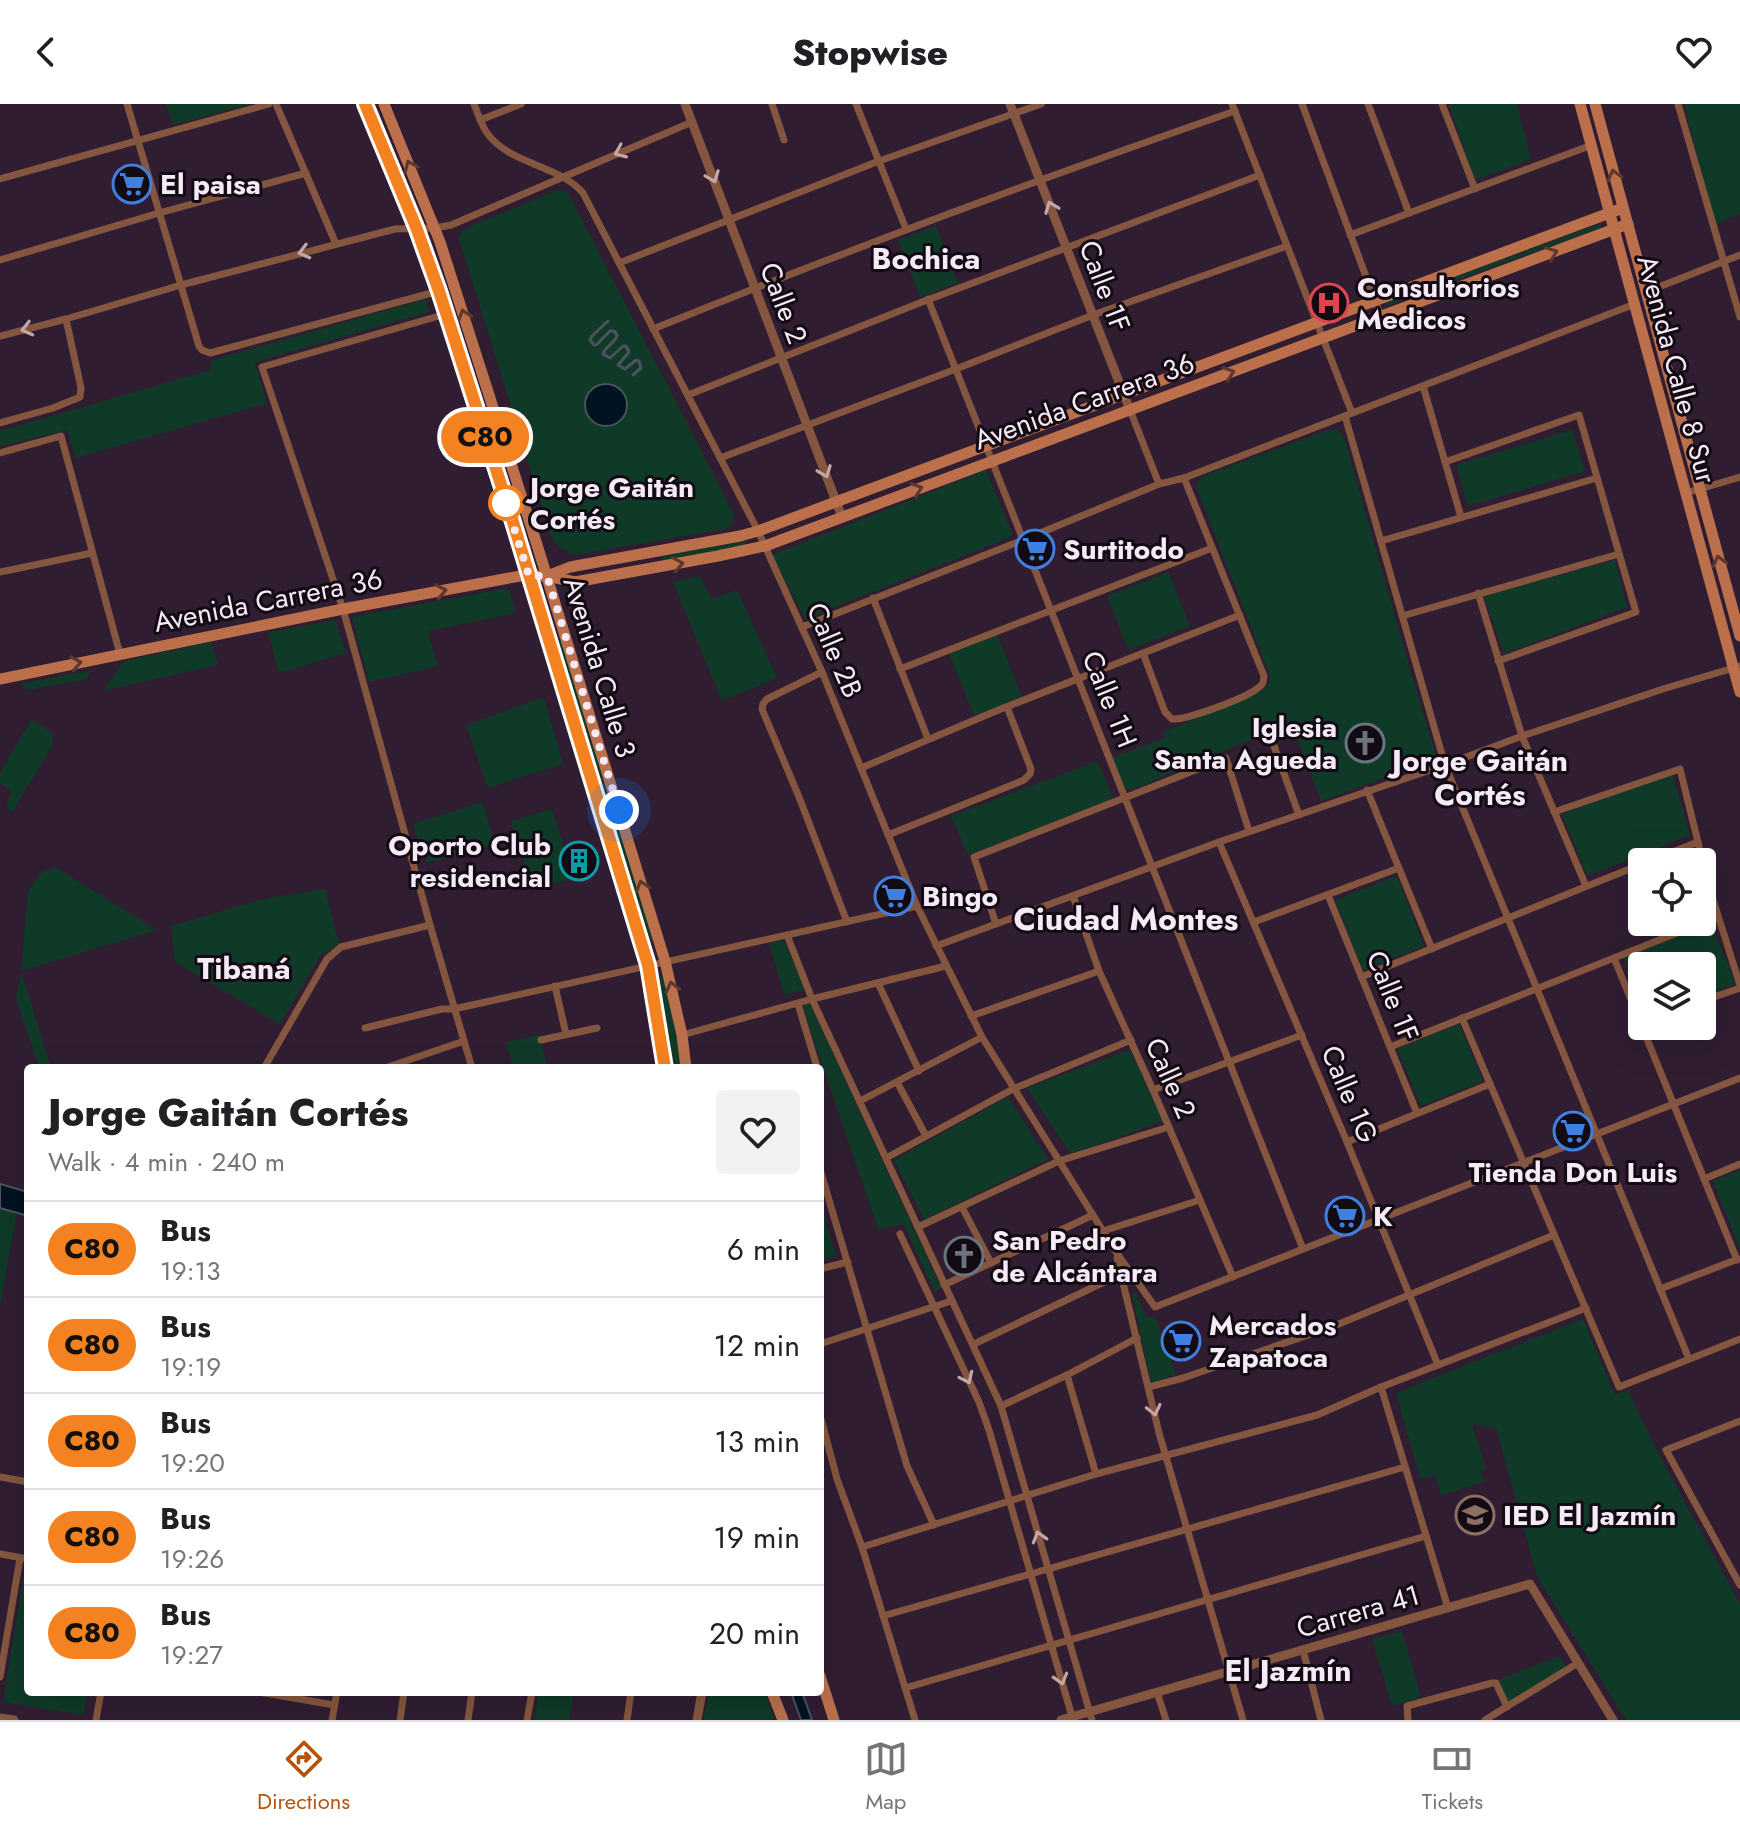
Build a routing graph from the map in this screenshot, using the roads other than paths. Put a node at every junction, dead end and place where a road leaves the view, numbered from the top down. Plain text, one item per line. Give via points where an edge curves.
1 (127, 104) edge
2 (269, 104) edge
3 (276, 104) edge
4 (365, 104) edge
5 (384, 104) edge
6 (474, 104) edge
7 (521, 104) edge
8 (685, 104) edge
9 (772, 104) edge
10 (856, 104) edge
11 (1010, 104) edge
12 (1041, 104) edge
13 (1302, 104) edge
14 (1368, 104) edge
15 (1442, 104) edge
16 (1580, 104) edge
17 (1595, 104) edge
18 (1678, 104) edge
19 (1234, 108) edge
20 (1014, 114) junction
21 (480, 120) junction
22 (692, 122) junction
23 (784, 140) dead end
24 (138, 142) junction
25 (1592, 145) junction
26 (879, 161) junction
27 (306, 173) junction
28 (1260, 175) junction
29 (563, 177) junction
30 (0, 179) edge
31 (1040, 179) junction
32 (1475, 189) junction
33 (1623, 208) junction
34 (159, 213) junction
35 (1409, 213) junction
36 (1610, 213) junction
37 (730, 220) junction
38 (1628, 224) junction
39 (416, 227) junction
40 (435, 228) junction
41 (906, 229) junction
42 (1615, 229) junction
43 (1350, 235) junction
44 (336, 244) junction
45 (1287, 246) junction
46 (1066, 247) junction
47 (1740, 255) edge
48 (0, 260) edge
49 (1723, 262) junction
50 (619, 263) junction
51 (181, 285) junction
52 (755, 287) junction
53 (439, 291) junction
54 (1646, 292) junction
55 (928, 299) junction
56 (1375, 301) junction
57 (1635, 304) junction
58 (446, 314) junction
59 (1093, 315) junction
60 (1381, 317) junction
61 (1740, 317) edge
62 (66, 319) junction
63 (1317, 323) junction
64 (653, 329) junction
65 (0, 336) edge
66 (1323, 338) junction
67 (781, 357) junction
68 (478, 359) junction
69 (462, 364) junction
70 (956, 369) junction
71 (1423, 386) junction
72 (688, 395) junction
73 (1124, 395) junction
74 (1130, 410) junction
75 (1349, 414) junction
76 (0, 423) edge
77 (807, 425) junction
78 (986, 446) junction
79 (0, 453) edge
80 (720, 458) junction
81 (992, 461) junction
82 (1445, 462) junction
83 (1740, 477) edge
84 (1184, 478) junction
85 (1597, 478) junction
86 (1159, 484) junction
87 (1700, 489) junction
88 (1686, 493) junction
89 (836, 502) junction
90 (842, 517) junction
91 (1461, 517) junction
92 (758, 531) junction
93 (1023, 540) junction
94 (1381, 541) junction
95 (765, 546) junction
96 (1212, 548) junction
97 (92, 553) junction
98 (644, 554) junction
99 (1619, 554) junction
100 (648, 569) junction
101 (0, 572) edge
102 (529, 576) junction
103 (547, 576) junction
104 (1478, 593) junction
105 (873, 598) junction
106 (343, 609) junction
107 (1051, 610) junction
108 (1240, 615) junction
109 (1402, 616) junction
110 (802, 627) junction
111 (1740, 636) edge
112 (1143, 653) junction
113 (120, 654) junction
114 (1498, 661) junction
115 (1737, 667) edge
116 (900, 669) junction
117 (822, 672) junction
118 (0, 679) edge
119 (1078, 679) junction
120 (1740, 692) edge
121 (1007, 707) junction
122 (1270, 735) dead end
123 (1522, 736) junction
124 (928, 739) junction
125 (1445, 765) junction
126 (861, 768) junction
127 (1367, 790) junction
128 (1125, 799) junction
129 (1554, 812) junction
130 (1299, 815) junction
131 (1249, 831) junction
132 (888, 835) junction
133 (1219, 842) junction
134 (1698, 842) junction
135 (1683, 848) edge
136 (1152, 866) junction
137 (1399, 868) junction
138 (1628, 869) edge
139 (1586, 886) junction
140 (1328, 895) junction
141 (1073, 896) junction
142 (917, 906) junction
143 (1717, 917) junction
144 (1508, 918) junction
145 (847, 922) junction
146 (1254, 922) junction
147 (996, 924) junction
148 (430, 925) junction
149 (787, 935) junction
150 (936, 946) junction
151 (1432, 949) junction
152 (1614, 958) junction
153 (665, 961) junction
154 (648, 965) junction
155 (946, 966) junction
156 (1099, 971) junction
157 (1361, 977) junction
158 (878, 983) junction
159 (555, 986) junction
160 (1740, 986) edge
161 (1536, 988) junction
162 (1628, 991) edge
163 (1716, 995) edge
164 (812, 999) junction
165 (798, 1004) junction
166 (454, 1009) junction
167 (971, 1016) junction
168 (1462, 1018) junction
169 (365, 1028) dead end
170 (597, 1028) dead end
171 (566, 1034) junction
172 (682, 1035) junction
173 (1302, 1035) junction
174 (982, 1037) junction
175 (541, 1040) dead end
176 (1131, 1040) junction
177 (1648, 1040) edge
178 (464, 1041) junction
179 (1390, 1047) junction
180 (1229, 1062) junction
181 (266, 1064) edge
182 (397, 1064) edge
183 (471, 1064) edge
184 (664, 1064) edge
185 (686, 1064) edge
186 (814, 1064) edge
187 (919, 1071) junction
188 (1740, 1078) edge
189 (897, 1082) junction
190 (1490, 1084) junction
191 (1013, 1089) junction
192 (1153, 1090) junction
193 (860, 1101) junction
194 (1673, 1104) junction
195 (1417, 1113) junction
196 (1169, 1127) junction
197 (1596, 1134) junction
198 (926, 1136) junction
199 (1347, 1142) junction
200 (886, 1158) junction
201 (1059, 1161) junction
202 (1523, 1162) junction
203 (1740, 1164) edge
204 (1704, 1179) junction
205 (824, 1182) edge
206 (1200, 1200) junction
207 (831, 1205) junction
208 (962, 1207) junction
209 (824, 1208) edge
210 (1093, 1215) junction
211 (1378, 1220) junction
212 (918, 1227) junction
213 (1103, 1231) junction
214 (900, 1234) dead end
215 (1554, 1235) junction
216 (1303, 1249) junction
217 (1116, 1252) junction
218 (1738, 1259) edge
219 (848, 1262) junction
220 (991, 1263) junction
221 (824, 1268) edge
222 (1121, 1274) junction
223 (1233, 1277) junction
224 (944, 1285) junction
225 (1660, 1289) junction
226 (1409, 1295) junction
227 (951, 1301) junction
228 (934, 1307) junction
229 (1586, 1308) junction
230 (866, 1329) junction
231 (1137, 1338) junction
232 (1740, 1339) edge
233 (824, 1343) edge
234 (974, 1344) junction
235 (1689, 1359) junction
236 (1438, 1365) junction
237 (1067, 1375) junction
238 (1149, 1387) junction
239 (1381, 1387) junction
240 (1001, 1406) junction
241 (1740, 1421) edge
242 (824, 1430) edge
243 (1166, 1457) junction
244 (1405, 1467) junction
245 (1096, 1474) junction
246 (0, 1477) edge
247 (24, 1481) edge
248 (1027, 1497) junction
249 (1011, 1502) junction
250 (934, 1525) junction
251 (1187, 1529) junction
252 (1426, 1536) junction
253 (862, 1547) junction
254 (0, 1554) edge
255 (24, 1558) edge
256 (1048, 1569) junction
257 (1031, 1574) junction
258 (1740, 1585) edge
259 (1208, 1599) junction
260 (1448, 1608) junction
261 (883, 1616) junction
262 (1069, 1640) junction
263 (1052, 1645) junction
264 (1303, 1650) junction
265 (1578, 1663) junction
266 (1229, 1671) junction
267 (0, 1677) edge
268 (905, 1688) junction
269 (824, 1689) edge
270 (1157, 1692) junction
271 (100, 1696) edge
272 (282, 1696) edge
273 (336, 1696) edge
274 (403, 1696) edge
275 (471, 1696) edge
276 (531, 1696) edge
277 (630, 1696) edge
278 (701, 1696) edge
279 (774, 1696) edge
280 (334, 1705) junction
281 (1507, 1707) junction
282 (1091, 1716) edge
283 (0, 1718) edge
284 (1072, 1718) edge
285 (400, 1719) edge
286 (14, 1720) edge
287 (96, 1720) edge
288 (332, 1720) edge
289 (410, 1720) edge
290 (468, 1720) edge
291 (527, 1720) edge
292 (627, 1720) edge
293 (697, 1720) edge
294 (783, 1720) edge
295 (834, 1720) edge
296 (915, 1720) edge
297 (1061, 1720) edge
298 (1166, 1720) edge
299 (1243, 1720) edge
300 (1321, 1720) edge
301 (1408, 1720) edge
302 (1485, 1720) edge
303 (1613, 1720) edge

1 - 24 street
2 - 24 street
3 - 27 street
4 - 39 main road, Avenida Calle 3
40 -> 5 main road, Avenida Calle 3
6 - 21 street, Calle 2B
7 - 21 street
8 - 22 street, Calle 2
9 - 23 street
10 - 26 street
11 - 20 street, Calle 1F
12 - 20 street
13 - 43 street
14 - 35 street
15 - 32 street
16 - 25 main road, Avenida Calle 8 Sur
33 -> 17 main road, Avenida Calle 8 Sur
18 - 49 street
19 - 28 street
19 - 31 street
20 - 26 street
20 - 31 street, Calle 1F
21 - 29 street, Calle 2B via 487,134 509,152
22 -> 29 street
22 -> 37 street, Calle 2
24 - 30 street
24 - 34 street
25 - 32 street
25 - 36 main road, Avenida Calle 8 Sur
26 - 37 street
26 - 41 street
27 - 34 street
27 - 44 street
28 - 45 street
28 - 46 street
29 - 40 street
29 - 50 street, Calle 2B via 583,193
31 - 41 street
46 -> 31 street, Calle 1F
32 - 35 street
33 - 36 main road, Avenida Carrera 36
33 - 38 main road, Avenida Calle 8 Sur
34 - 48 street
34 - 51 street
35 - 43 street
36 - 42 main road, Avenida Calle 8 Sur
36 - 56 main road, Avenida Carrera 36
37 - 50 street
37 - 52 street, Calle 2
38 - 42 main road, Avenida Carrera 36
38 - 54 main road, Avenida Calle 8 Sur
39 - 40 street
39 - 44 street
39 - 53 main road, Avenida Calle 3
68 -> 40 main road, Avenida Calle 3
41 - 52 street
42 - 57 main road, Avenida Calle 8 Sur
60 -> 42 main road, Avenida Carrera 36
43 - 56 street
44 -> 51 street
45 - 59 street
45 - 63 street
46 - 55 street
46 - 59 street, Calle 1F
47 - 49 street
49 - 54 street
49 - 61 street
50 - 64 street, Calle 2B
51 - 53 street via 199,346 210,353
51 - 62 street
52 - 64 street
52 - 67 street, Calle 2
53 - 58 main road, Avenida Calle 3
54 - 87 main road, Avenida Calle 8 Sur
55 - 67 street
55 - 70 street, Calle 1H
56 - 60 street
56 - 63 main road, Avenida Carrera 36
57 - 71 street
57 - 88 main road, Avenida Calle 8 Sur
58 - 69 main road, Avenida Calle 3
58 - 106 street via 262,367
59 - 70 street
59 - 73 street, Calle 1F
60 - 66 main road, Avenida Carrera 36
62 -> 65 street
62 - 76 street via 80,397
63 - 66 street
63 - 73 main road, Avenida Carrera 36
64 - 72 street, Calle 2B
74 -> 66 main road, Avenida Carrera 36
66 - 75 street
67 - 72 street
67 - 77 street, Calle 2
68 - 69 main road
68 - 103 main road, Avenida Calle 3
69 - 102 main road, Avenida Calle 3
70 - 77 street
70 - 78 street, Calle 1H
71 - 75 street
71 - 82 street
72 - 80 street, Calle 2B
73 - 74 street, Calle 1F
73 - 78 main road, Avenida Carrera 36
74 - 81 main road, Avenida Carrera 36
74 - 86 street, Calle 1F
75 - 84 street
75 - 94 street
77 - 80 street
77 -> 89 street, Calle 2
78 - 81 street, Calle 1H
78 - 89 main road, Avenida Carrera 36
79 - 97 street via 61,436
80 - 92 street, Calle 2B
90 -> 81 main road, Avenida Carrera 36
81 - 93 street, Calle 1H
82 - 85 street via 1579,415
82 - 91 street
83 - 87 street
84 - 86 street
84 - 96 street
85 - 91 street
85 - 99 street
86 - 93 street
87 - 88 street
111 -> 87 main road, Avenida Calle 8 Sur
88 - 115 main road, Avenida Calle 8 Sur
89 - 90 street, Calle 2
89 - 92 main road, Avenida Carrera 36
90 - 95 main road, Avenida Carrera 36
91 - 94 street
92 - 95 street, Calle 2B
92 - 98 main road, Avenida Carrera 36
93 - 105 street
93 - 107 street, Calle 1H
94 - 109 street
100 -> 95 main road, Avenida Carrera 36
95 - 110 street, Calle 2B
96 - 107 street
96 - 108 street
97 - 101 street
97 - 113 street
98 - 100 main road
98 - 103 main road, Avenida Carrera 36
99 - 104 street
99 - 114 street via 1636,612
100 - 103 main road, Avenida Carrera 36 via 575,582
102 - 103 main road, Avenida Carrera 36
106 -> 102 main road, Avenida Carrera 36
102 - 154 main road, Avenida Calle 3
153 -> 103 main road, Avenida Calle 3
104 - 109 street
104 - 114 street
105 - 110 street
105 - 116 street
106 - 113 main road, Avenida Carrera 36
106 - 148 street
107 - 116 street
107 - 119 street, Calle 1H
108 - 112 street
108 - 112 street via 1263,683 1209,710 1172,719
109 - 125 street
110 - 117 street, Calle 2B
112 - 119 street
118 -> 113 main road, Avenida Carrera 36
114 - 123 street
115 - 120 main road, Avenida Calle 8 Sur
115 - 123 street
116 - 124 street
117 - 126 street, Calle 2B
117 - 145 street via 767,699 762,709
119 - 121 street
119 - 128 street, Calle 1H
121 - 124 street
121 - 132 street via 1030,774
122 - 130 street
123 - 125 street
123 - 129 street
124 - 126 street
125 - 127 street
125 - 144 street
126 - 132 street, Calle 2B
127 - 130 street
127 - 137 street
128 - 131 street via 1226,758
128 - 136 street, Calle 1H
128 - 147 street via 974,857
129 - 134 street via 1680,769
129 - 139 street
130 - 131 street
131 - 133 street
132 - 142 street, Calle 2B
133 - 136 street
133 - 146 street, Calle 1G
134 - 135 street
134 - 143 street
136 - 141 street
136 - 180 street, Calle 1H
137 - 140 street
137 - 151 street
138 - 139 street
139 - 144 street
140 - 146 street
140 - 157 street, Calle 1F
141 - 147 street
141 - 156 street, Calle 2
142 - 145 street
142 - 150 street, Calle 2B
143 - 152 street
143 - 160 street
144 - 151 street
144 - 161 street
145 - 149 street
146 - 173 street, Calle 1G
147 - 150 street
148 - 166 street
148 - 181 street via 334,952
149 - 153 street
149 - 164 street
150 - 155 street, Calle 2B
151 - 157 street
152 - 161 street
152 - 162 street
153 - 154 street
172 -> 153 main road, Avenida Calle 3
154 - 159 street
154 - 184 main road, Avenida Calle 3
155 - 158 street
155 - 167 street, Calle 2B
156 - 167 street
156 - 176 street, Calle 2
157 - 179 street, Calle 1F
158 - 164 street
158 - 187 street
159 - 166 street
159 - 171 street
160 - 163 street
161 - 168 street
161 - 197 street
164 - 165 street
164 - 193 street
165 - 172 street
165 - 186 street
166 - 169 street
166 - 178 street
167 - 174 street, Calle 2B
168 - 179 street
168 - 190 street
170 - 171 street
171 - 175 street
172 - 185 main road, Avenida Calle 3
173 - 180 street
173 - 199 street, Calle 1G
174 - 187 street
174 - 191 street, Calle 2B
176 - 191 street
176 - 192 street, Calle 2
177 - 194 street
178 - 182 street
178 - 183 street
179 - 195 street, Calle 1F
180 - 192 street
180 - 216 street, Calle 1H
187 - 189 street
188 - 194 street
189 - 193 street
189 - 198 street
190 - 195 street
190 - 202 street
191 - 198 street
191 - 201 street, Calle 2B
192 - 196 street, Calle 2
193 - 200 street
194 - 197 street
194 - 204 street
195 - 199 street
196 - 201 street
196 - 206 street, Calle 2
197 - 202 street
197 - 225 street
198 - 200 street
199 - 211 street, Calle 1G
200 - 212 street
201 - 208 street
201 - 210 street, Calle 2B
202 - 211 street
202 - 215 street
203 - 204 street
204 - 218 street
205 - 207 street
206 - 213 street
206 - 223 street, Calle 2
207 - 209 street
207 - 219 street
208 - 212 street
208 - 220 street
210 - 213 street, Calle 2B
210 - 220 street
211 - 216 street
211 - 226 street, Calle 1G
212 - 224 street
213 - 217 street, Calle 2B
214 - 228 street
215 - 226 street
215 - 229 street
216 - 223 street
217 - 222 street, Calle 2B
217 - 223 street, Calle 2B via 1155,1307
218 - 225 street
219 - 221 street
219 - 230 street
220 - 224 street
222 - 231 street, Calle 2B
222 - 234 street
224 - 227 street
225 - 235 street
226 - 236 street, Calle 1G
226 - 238 street via 1290,1342
227 - 228 street
227 - 234 street
228 - 230 street
228 -> 249 street via 979,1402
229 - 235 street via 1619,1387
229 - 236 street
230 - 233 street
230 - 250 street via 907,1466
231 - 237 street
231 - 238 street, Calle 2B
232 - 235 street
234 - 240 street
236 - 239 street
237 - 240 street
237 - 245 street
238 -> 243 street, Calle 2B
239 - 243 street via 1317,1415
239 - 244 street
240 - 248 street
241 - 258 street via 1666,1450
242 - 253 street
243 - 245 street
243 - 251 street, Calle 2B
244 - 251 street
244 - 252 street
245 - 248 street
246 - 247 street
248 - 249 street
256 -> 248 street
249 - 250 street
249 - 257 street
250 - 253 street
251 - 256 street
251 - 259 street, Calle 2B
252 - 259 street
252 - 260 street
253 - 261 street
254 - 255 street
255 - 267 street
256 - 257 street
256 - 262 street
257 - 261 street
257 - 263 street
259 - 262 street
259 - 266 street, Calle 2B
260 - 264 street, Carrera 41
260 - 265 street, Carrera 41 via 1530,1584
261 - 268 street
262 - 263 street
262 - 282 street
263 - 268 street
263 -> 284 street
264 - 266 street, Carrera 41
264 - 300 street
265 - 281 street
265 - 303 street
266 - 270 street, Carrera 41
266 - 299 street, Calle 2B
268 - 296 street
269 - 295 main road
270 - 282 street, Carrera 41
270 - 298 street
271 - 287 street
272 - 280 street
273 - 280 street
274 - 285 street
275 - 290 street
276 - 291 street
277 - 292 street
278 - 293 street
279 - 294 main road
280 - 288 street
281 - 301 street via 1492,1683 1407,1706
281 - 302 street
282 - 284 street, Carrera 41
283 - 286 street
284 - 297 street, Carrera 41
285 - 289 street

